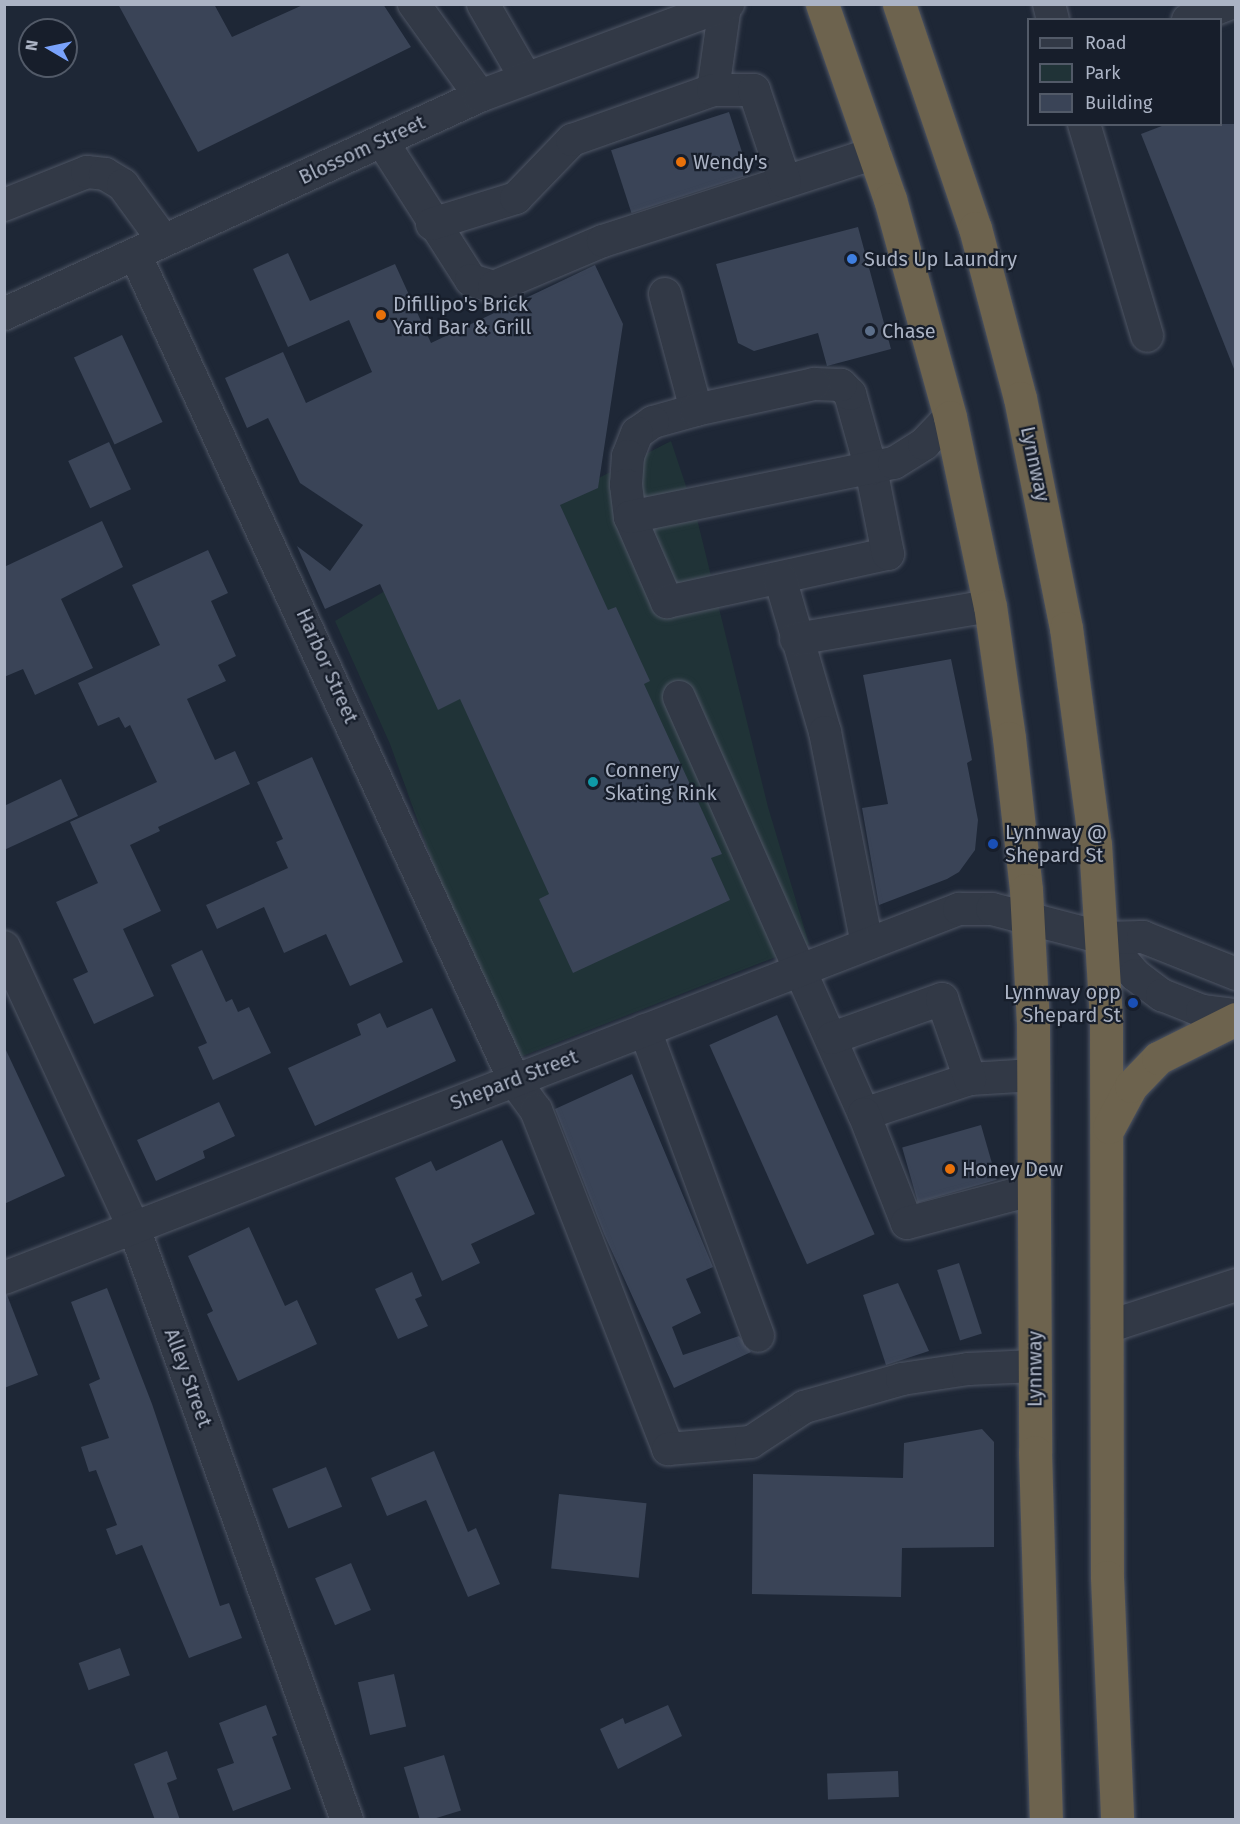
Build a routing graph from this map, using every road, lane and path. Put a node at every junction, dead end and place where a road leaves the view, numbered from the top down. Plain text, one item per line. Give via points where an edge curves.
1 (414, 4) edge
2 (483, 4) edge
3 (822, 4) edge
4 (899, 4) edge
5 (1228, 4) edge
6 (726, 5) edge
7 (1193, 18) edge
8 (525, 77) junction
9 (713, 90) junction
10 (480, 96) junction
11 (1085, 126) edge
12 (381, 141) junction
13 (874, 153) junction
14 (785, 182) junction
15 (4, 205) edge
16 (432, 224) junction
17 (164, 241) junction
18 (135, 254) junction
19 (665, 294) dead end
20 (4, 314) edge
21 (1147, 336) dead end
22 (696, 410) junction
23 (950, 417) junction
24 (872, 469) junction
25 (630, 517) junction
26 (780, 578) junction
27 (990, 606) junction
28 (796, 639) junction
29 (679, 697) dead end
30 (1028, 918) junction
31 (1102, 938) junction
32 (867, 944) junction
33 (4, 946) edge
34 (802, 969) junction
35 (1236, 974) edge
36 (1236, 1015) edge
37 (1236, 1019) edge
38 (645, 1030) junction
39 (832, 1038) junction
40 (1035, 1075) junction
41 (970, 1079) junction
42 (514, 1080) junction
43 (864, 1114) junction
44 (1106, 1137) junction
45 (1035, 1189) junction
46 (134, 1228) junction
47 (4, 1278) edge
48 (1236, 1286) edge
49 (1107, 1327) junction
50 (758, 1336) dead end
51 (1035, 1366) junction
52 (347, 1820) edge
53 (1046, 1820) edge
54 (1117, 1820) edge

1 - 10 street
2 - 8 street
3 - 13 highway, Lynnway
4 - 31 highway, Lynnway via 975,228 1033,455 1074,685
5 - 7 street
6 - 8 street, Blossom Street
6 - 9 street
8 - 10 street, Blossom Street
9 - 14 street via 754,90
9 - 16 street via 572,140 516,198
10 - 12 street, Blossom Street
11 - 21 street
12 - 16 street
12 - 17 street, Blossom Street
13 - 14 street
13 - 23 highway, Lynnway
14 - 16 street via 603,241 494,287 471,280
15 - 17 street via 87,172 105,174 123,185
17 - 18 street, Blossom Street
18 - 20 street, Blossom Street
18 - 42 street, Harbor Street
19 - 22 street
22 - 24 street via 814,384 841,385 850,394
22 - 25 street via 653,422 638,433 628,456
23 - 24 street via 910,456
23 - 27 highway, Lynnway
24 - 25 street
24 - 26 street via 888,554
25 - 26 street via 668,602
26 - 28 street
27 - 28 street
27 - 30 highway, Lynnway
28 - 32 street via 825,732
29 - 34 street
30 - 31 street
30 - 32 street, Shepard Street via 966,908
30 - 40 highway, Lynnway
31 - 35 street via 1143,937
31 - 36 street via 1135,975 1161,995 1202,1011
31 - 44 highway, Lynnway
32 - 34 street, Shepard Street
33 - 46 street, Alley Street
34 - 38 street, Shepard Street
34 - 39 street
37 - 44 highway via 1169,1050 1148,1067 1122,1099
38 - 42 street, Shepard Street
38 - 50 street
39 - 41 street via 942,999
39 - 43 street
40 - 41 street
40 - 45 highway, Lynnway
41 - 43 street
42 - 46 street, Shepard Street
42 - 51 street, Harbor Street via 536,1110 668,1449 751,1442 804,1407 902,1379 968,1369
43 - 45 street via 907,1223
44 - 49 highway, Lynnway
45 - 51 highway, Lynnway
46 - 47 street, Shepard Street
46 - 52 street, Alley Street
48 - 49 street
49 - 54 highway, Lynnway via 1107,1577
51 - 53 highway, Lynnway via 1038,1627

